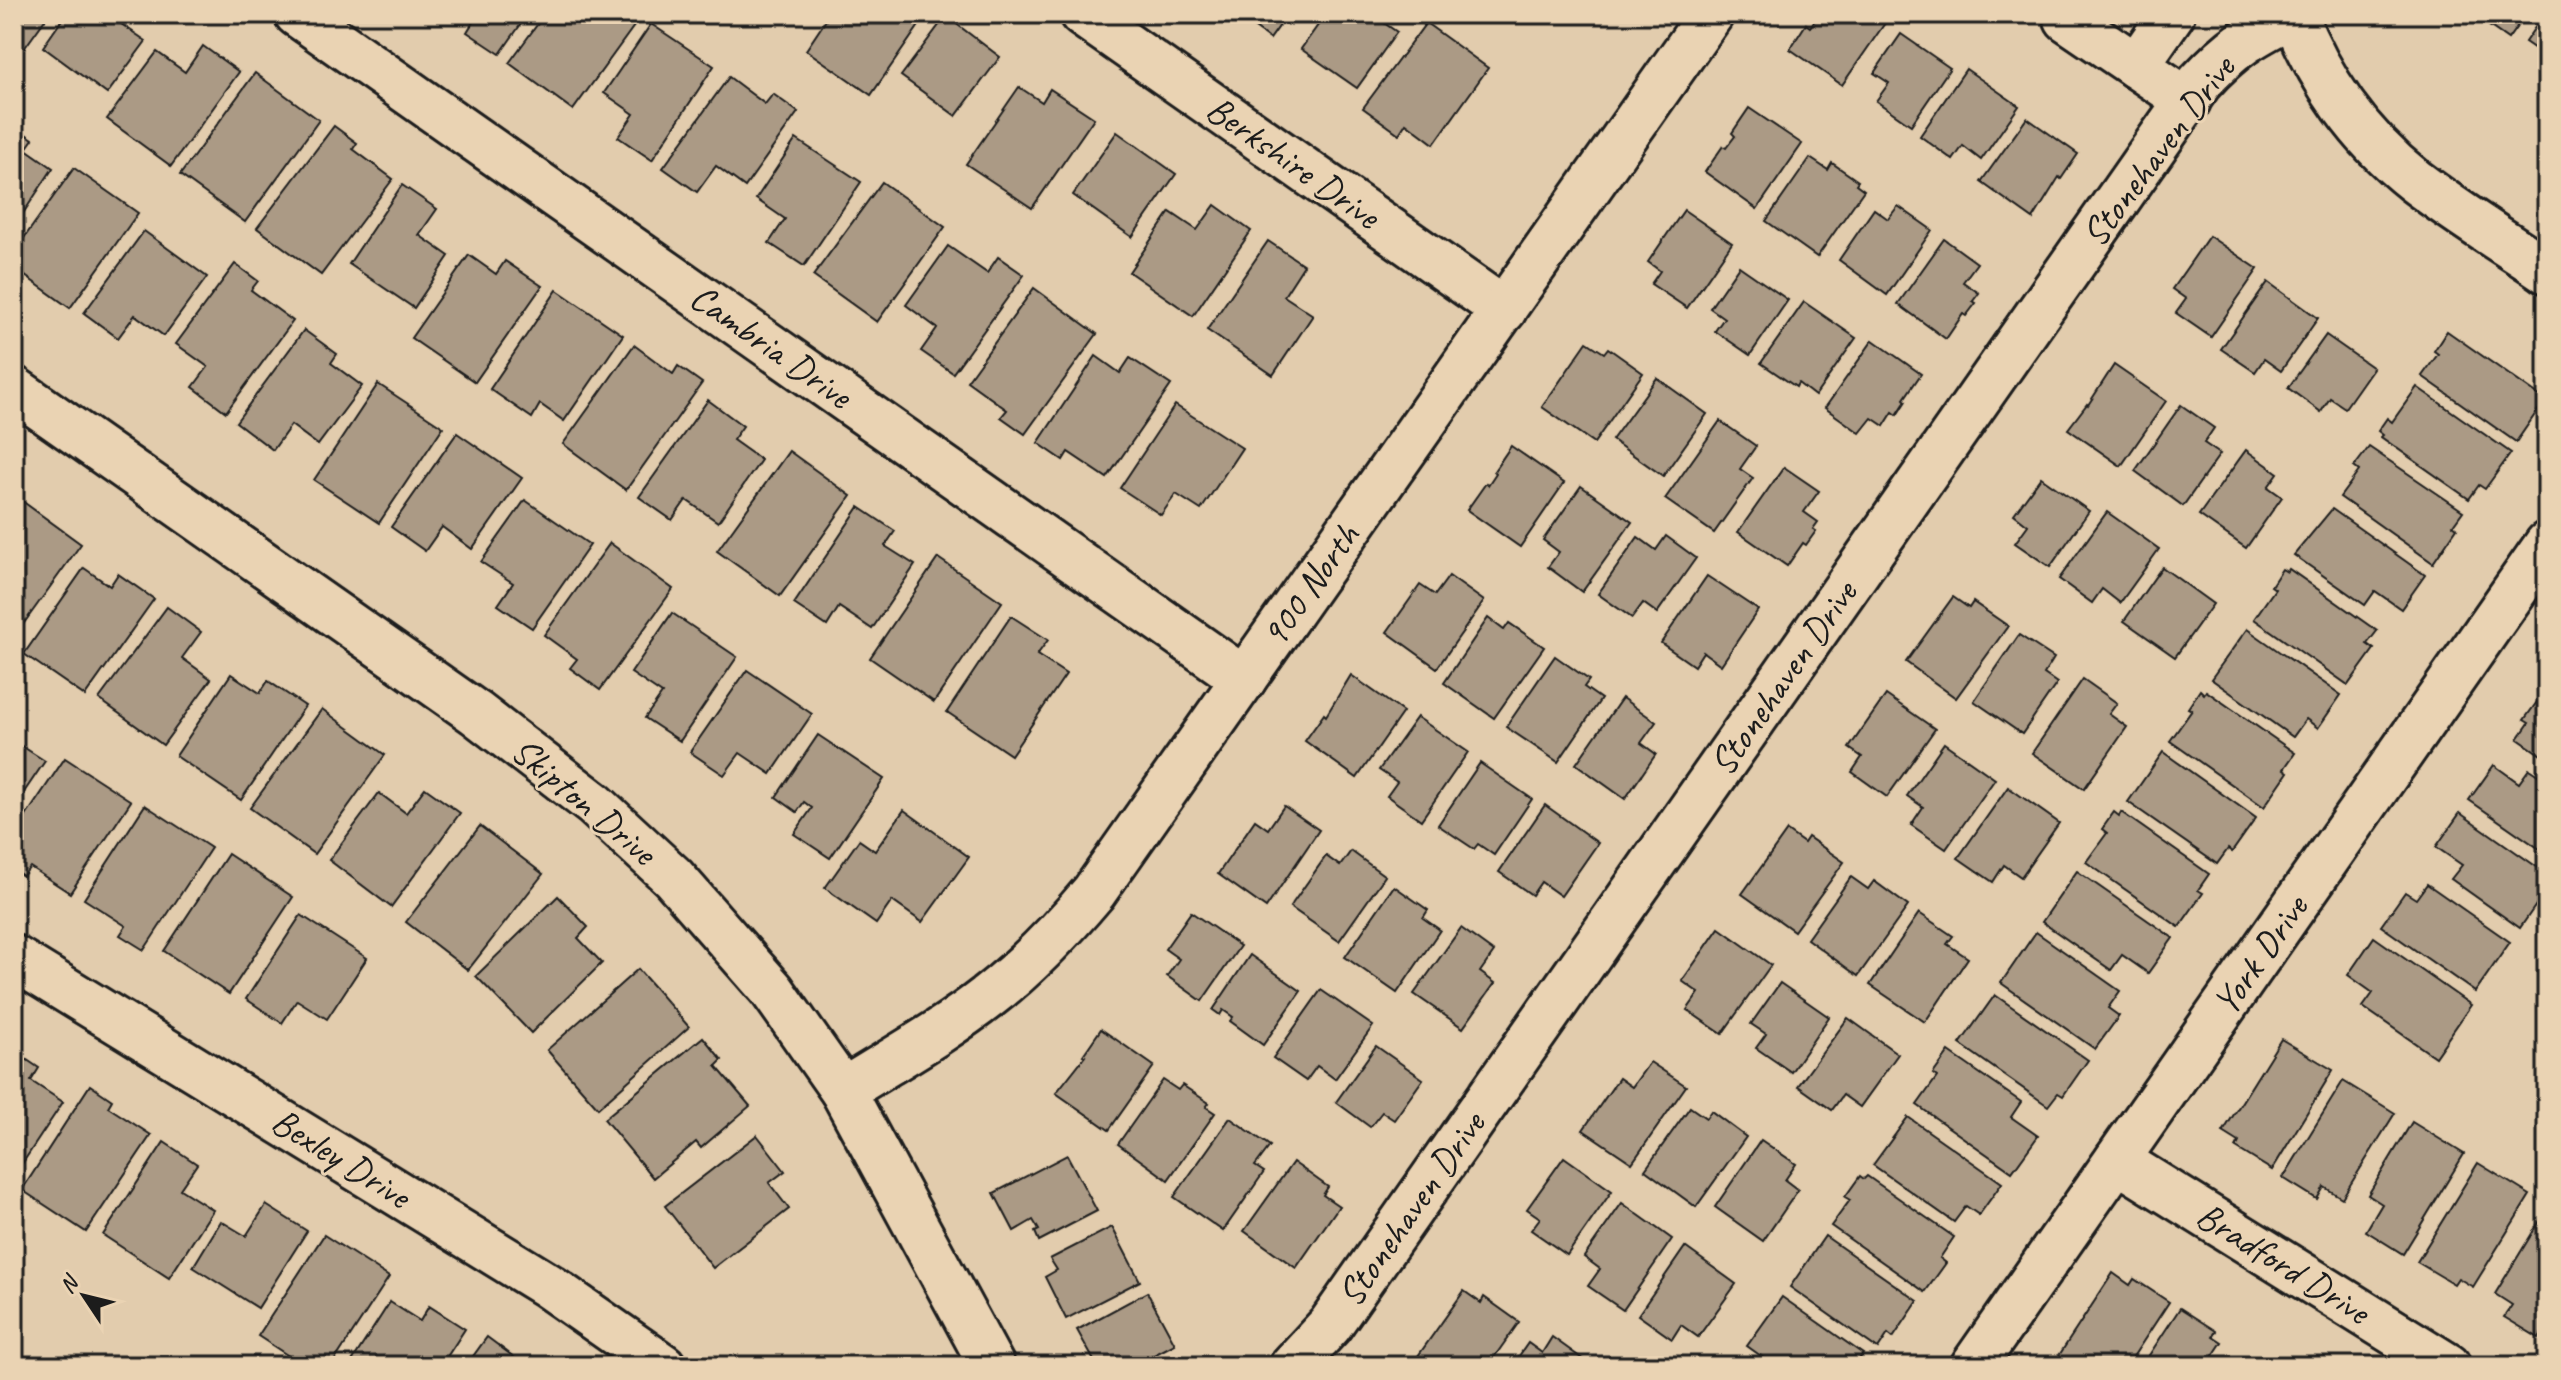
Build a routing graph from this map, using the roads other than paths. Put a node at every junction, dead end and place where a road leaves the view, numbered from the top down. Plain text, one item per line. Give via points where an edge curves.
1 (297, 14) edge
2 (1082, 14) edge
3 (1711, 14) edge
4 (2071, 14) edge
5 (2172, 14) edge
6 (2294, 14) edge
7 (2136, 66) junction
8 (2188, 101) junction
9 (2547, 271) edge
10 (1504, 310) junction
11 (14, 389) edge
12 (2547, 544) edge
13 (1244, 679) junction
14 (14, 958) edge
15 (843, 1091) junction
16 (2117, 1160) junction
17 (663, 1366) edge
18 (992, 1366) edge
19 (1292, 1366) edge
20 (1973, 1366) edge
21 (2448, 1366) edge

1 - 13 street, Cambria Drive
2 - 10 street, Berkshire Drive
3 - 10 street, 900 North
4 - 7 street via 2067,19
5 - 7 street
6 - 8 street, Stonehaven Drive via 2232,48
6 - 9 street via 2325,78 2381,150 2415,181
7 - 8 street
8 - 19 street, Stonehaven Drive via 1330,1325
10 - 13 street, 900 North
11 - 15 street, Skipton Drive via 476,713 594,804 673,877 741,951
12 - 16 street, York Drive
13 - 15 street, 900 North via 1125,851 1060,931 990,996
14 - 17 street, Bexley Drive via 547,1285
15 - 18 street, Skipton Drive
16 - 20 street, York Drive
16 - 21 street, Bradford Drive

